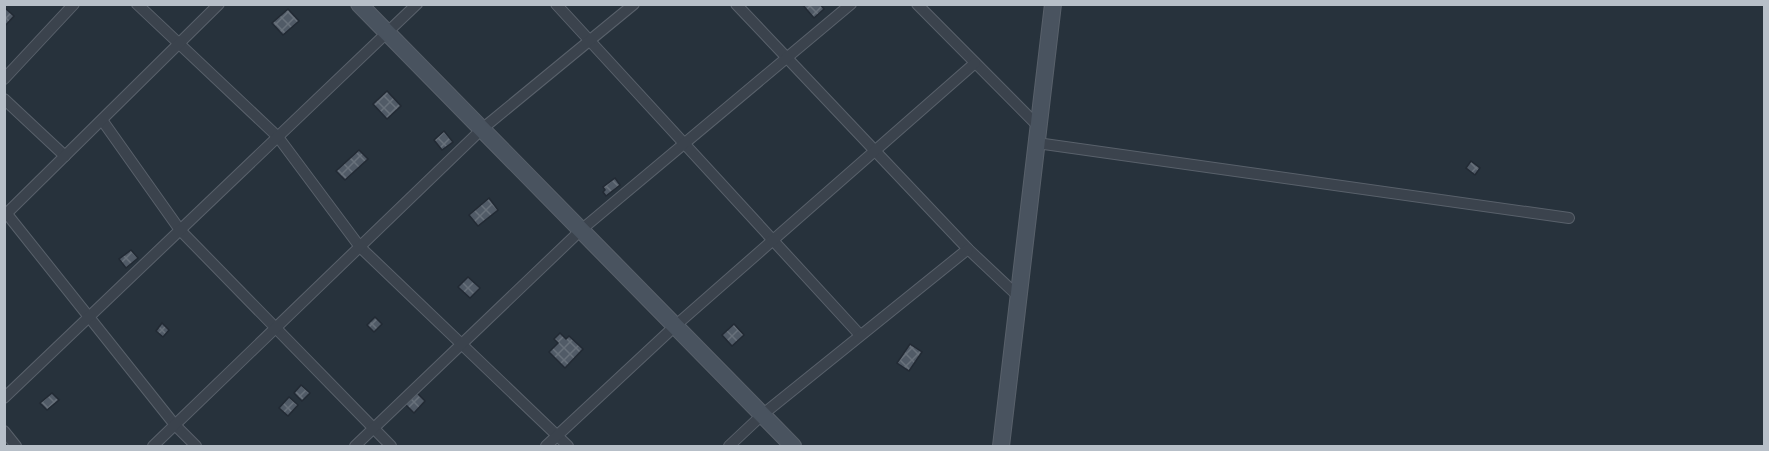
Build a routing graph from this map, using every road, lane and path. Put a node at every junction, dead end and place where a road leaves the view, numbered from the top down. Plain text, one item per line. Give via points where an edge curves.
1 (74, 4) edge
2 (137, 4) edge
3 (219, 4) edge
4 (359, 4) edge
5 (417, 4) edge
6 (556, 4) edge
7 (634, 4) edge
8 (736, 4) edge
9 (851, 4) edge
10 (917, 4) edge
11 (1053, 4) edge
12 (387, 33) junction
13 (590, 41) junction
14 (179, 44) junction
15 (787, 58) junction
16 (975, 63) junction
17 (4, 80) edge
18 (4, 99) edge
19 (102, 120) junction
20 (482, 129) junction
21 (1038, 135) junction
22 (278, 137) junction
23 (684, 144) junction
24 (875, 150) junction
25 (65, 156) junction
26 (6, 215) edge
27 (1569, 218) dead end
28 (180, 230) junction
29 (581, 230) junction
30 (773, 240) junction
31 (360, 247) junction
32 (968, 249) junction
33 (1018, 297) junction
34 (89, 317) junction
35 (675, 326) junction
36 (276, 328) junction
37 (860, 335) junction
38 (462, 344) junction
39 (4, 398) edge
40 (762, 415) junction
41 (175, 425) junction
42 (374, 429) junction
43 (4, 431) edge
44 (557, 436) junction
45 (1003, 445) edge
46 (16, 447) edge
47 (153, 447) edge
48 (196, 447) edge
49 (355, 447) edge
50 (391, 447) edge
51 (546, 447) edge
52 (568, 447) edge
53 (729, 447) edge
54 (793, 447) edge

1 - 17 street
2 - 14 street
3 - 14 street
4 - 12 street
5 - 12 street
6 - 13 street
7 - 13 street
8 - 15 street
9 - 15 street
10 - 16 street
11 - 21 street
12 - 20 street
12 - 22 street
13 - 20 street
13 - 23 street
14 - 19 street
14 - 22 street
15 - 23 street
15 - 24 street
16 - 21 street
16 - 24 street
18 - 25 street
19 - 25 street
19 - 28 street
20 - 29 street
20 - 31 street
21 - 27 street
21 - 33 street
22 - 28 street
22 - 31 street
23 - 29 street
23 - 30 street
24 - 30 street
24 - 32 street
25 - 26 street
26 - 34 street
28 - 34 street
28 - 36 street
29 - 35 street
29 - 38 street
30 - 35 street
30 - 37 street
31 - 36 street
31 - 38 street
32 - 33 street
32 - 37 street
33 - 45 street
34 - 39 street
34 - 41 street
35 - 40 street
35 - 44 street
36 - 41 street
36 - 42 street
37 - 40 street
38 - 42 street
38 - 44 street
40 - 53 street
40 - 54 street
41 - 47 street
41 - 48 street
42 - 49 street
42 - 50 street
43 - 46 street
44 - 51 street
44 - 52 street

